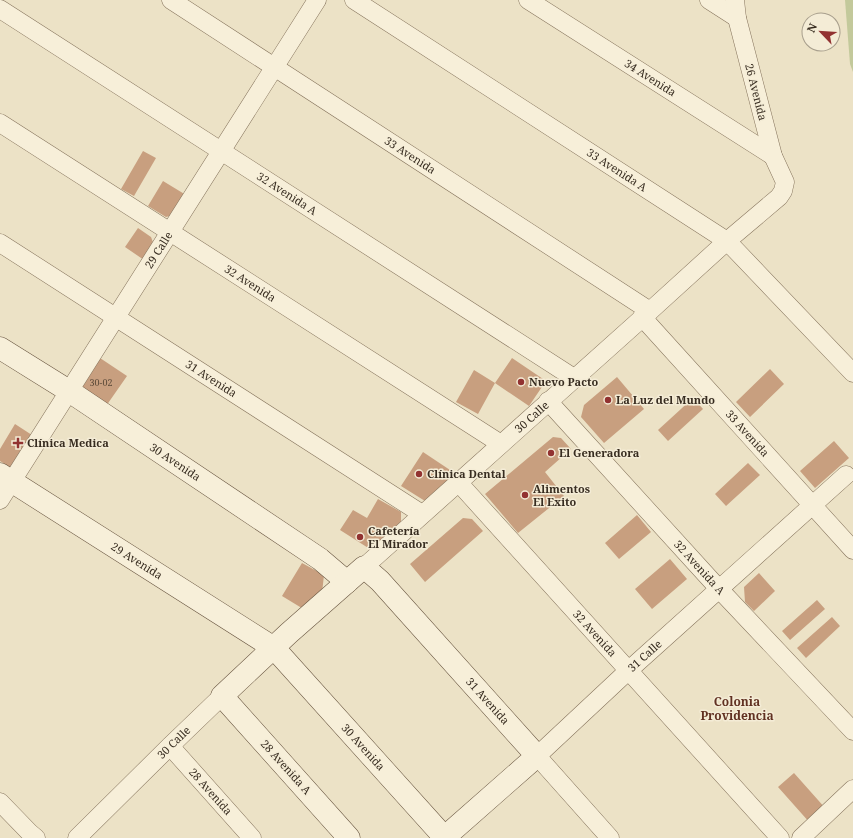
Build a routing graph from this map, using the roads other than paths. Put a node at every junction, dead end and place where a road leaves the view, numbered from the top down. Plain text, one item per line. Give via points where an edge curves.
1 (171, 0) edge
2 (317, 0) edge
3 (354, 0) edge
4 (528, 0) edge
5 (709, 0) edge
6 (735, 0) edge
7 (0, 9) edge
8 (738, 18) junction
9 (274, 67) junction
10 (0, 123) edge
11 (221, 151) junction
12 (773, 156) junction
13 (785, 182) joint
14 (170, 232) junction
15 (727, 241) junction
16 (0, 243) edge
17 (646, 314) junction
18 (116, 318) junction
19 (0, 348) edge
20 (853, 373) edge
21 (574, 378) junction
22 (69, 391) junction
23 (548, 401) junction
24 (501, 444) junction
25 (846, 475) dead end
26 (6, 478) edge
27 (458, 482) junction
28 (0, 500) edge
29 (813, 505) junction
30 (422, 514) junction
31 (853, 550) edge
32 (364, 567) junction
33 (347, 582) junction
34 (720, 590) junction
35 (277, 652) junction
36 (629, 670) junction
37 (222, 696) junction
38 (853, 731) edge
39 (170, 746) junction
40 (537, 756) junction
41 (853, 789) edge
42 (0, 802) edge
43 (36, 838) edge
44 (77, 838) edge
45 (252, 838) edge
46 (349, 838) edge
47 (445, 838) edge
48 (610, 838) edge
49 (780, 838) edge
50 (801, 838) edge

1 - 9 street, 33 Avenida
2 - 9 street, 29 Calle
3 - 15 street, 33 Avenida A
4 - 12 street, 34 Avenida
5 - 8 street
6 - 8 street, 26 Avenida
7 - 11 street, 32 Avenida A
8 - 12 street, 26 Avenida
9 - 11 street, 29 Calle
9 - 17 street, 33 Avenida
10 - 14 street, 32 Avenida
11 - 14 street, 29 Calle
11 - 21 street, 32 Avenida A
12 - 13 street, 26 Avenida
13 - 15 street, 30 Calle via 779,197
14 - 18 street, 29 Calle
14 - 24 street, 32 Avenida
15 - 17 street, 30 Calle
15 - 20 street, 33 Avenida A
16 - 18 street, 31 Avenida
17 - 21 street, 30 Calle
17 - 29 street, 33 Avenida
18 - 22 street, 29 Calle
18 - 30 street, 31 Avenida
19 - 22 street, 30 Avenida
21 - 23 street, 30 Calle
22 - 26 street, 29 Calle
22 - 33 street, 30 Avenida via 320,559
23 - 24 street, 30 Calle
23 - 34 street, 32 Avenida A
24 - 27 street, 30 Calle
25 - 29 street, 31 Calle
26 - 28 street, 29 Calle
26 - 35 street, 29 Avenida
27 - 30 street, 30 Calle
27 - 36 street, 32 Avenida
29 - 31 street, 33 Avenida
29 - 34 street, 31 Calle
30 - 32 street, 30 Calle
32 - 33 street, 30 Calle
32 - 40 street, 31 Avenida via 380,581
33 - 35 street, 30 Calle via 289,633
34 - 36 street, 31 Calle
34 - 38 street, 32 Avenida A
35 - 37 street, 30 Calle
35 - 47 street, 30 Avenida
36 - 40 street, 31 Calle
36 - 49 street, 32 Avenida
37 - 39 street, 30 Calle
37 - 46 street, 28 Avenida A
39 - 44 street, 30 Calle
39 - 45 street, 28 Avenida
40 - 47 street, 31 Calle
40 - 48 street, 31 Avenida
41 - 50 street
42 - 43 street

